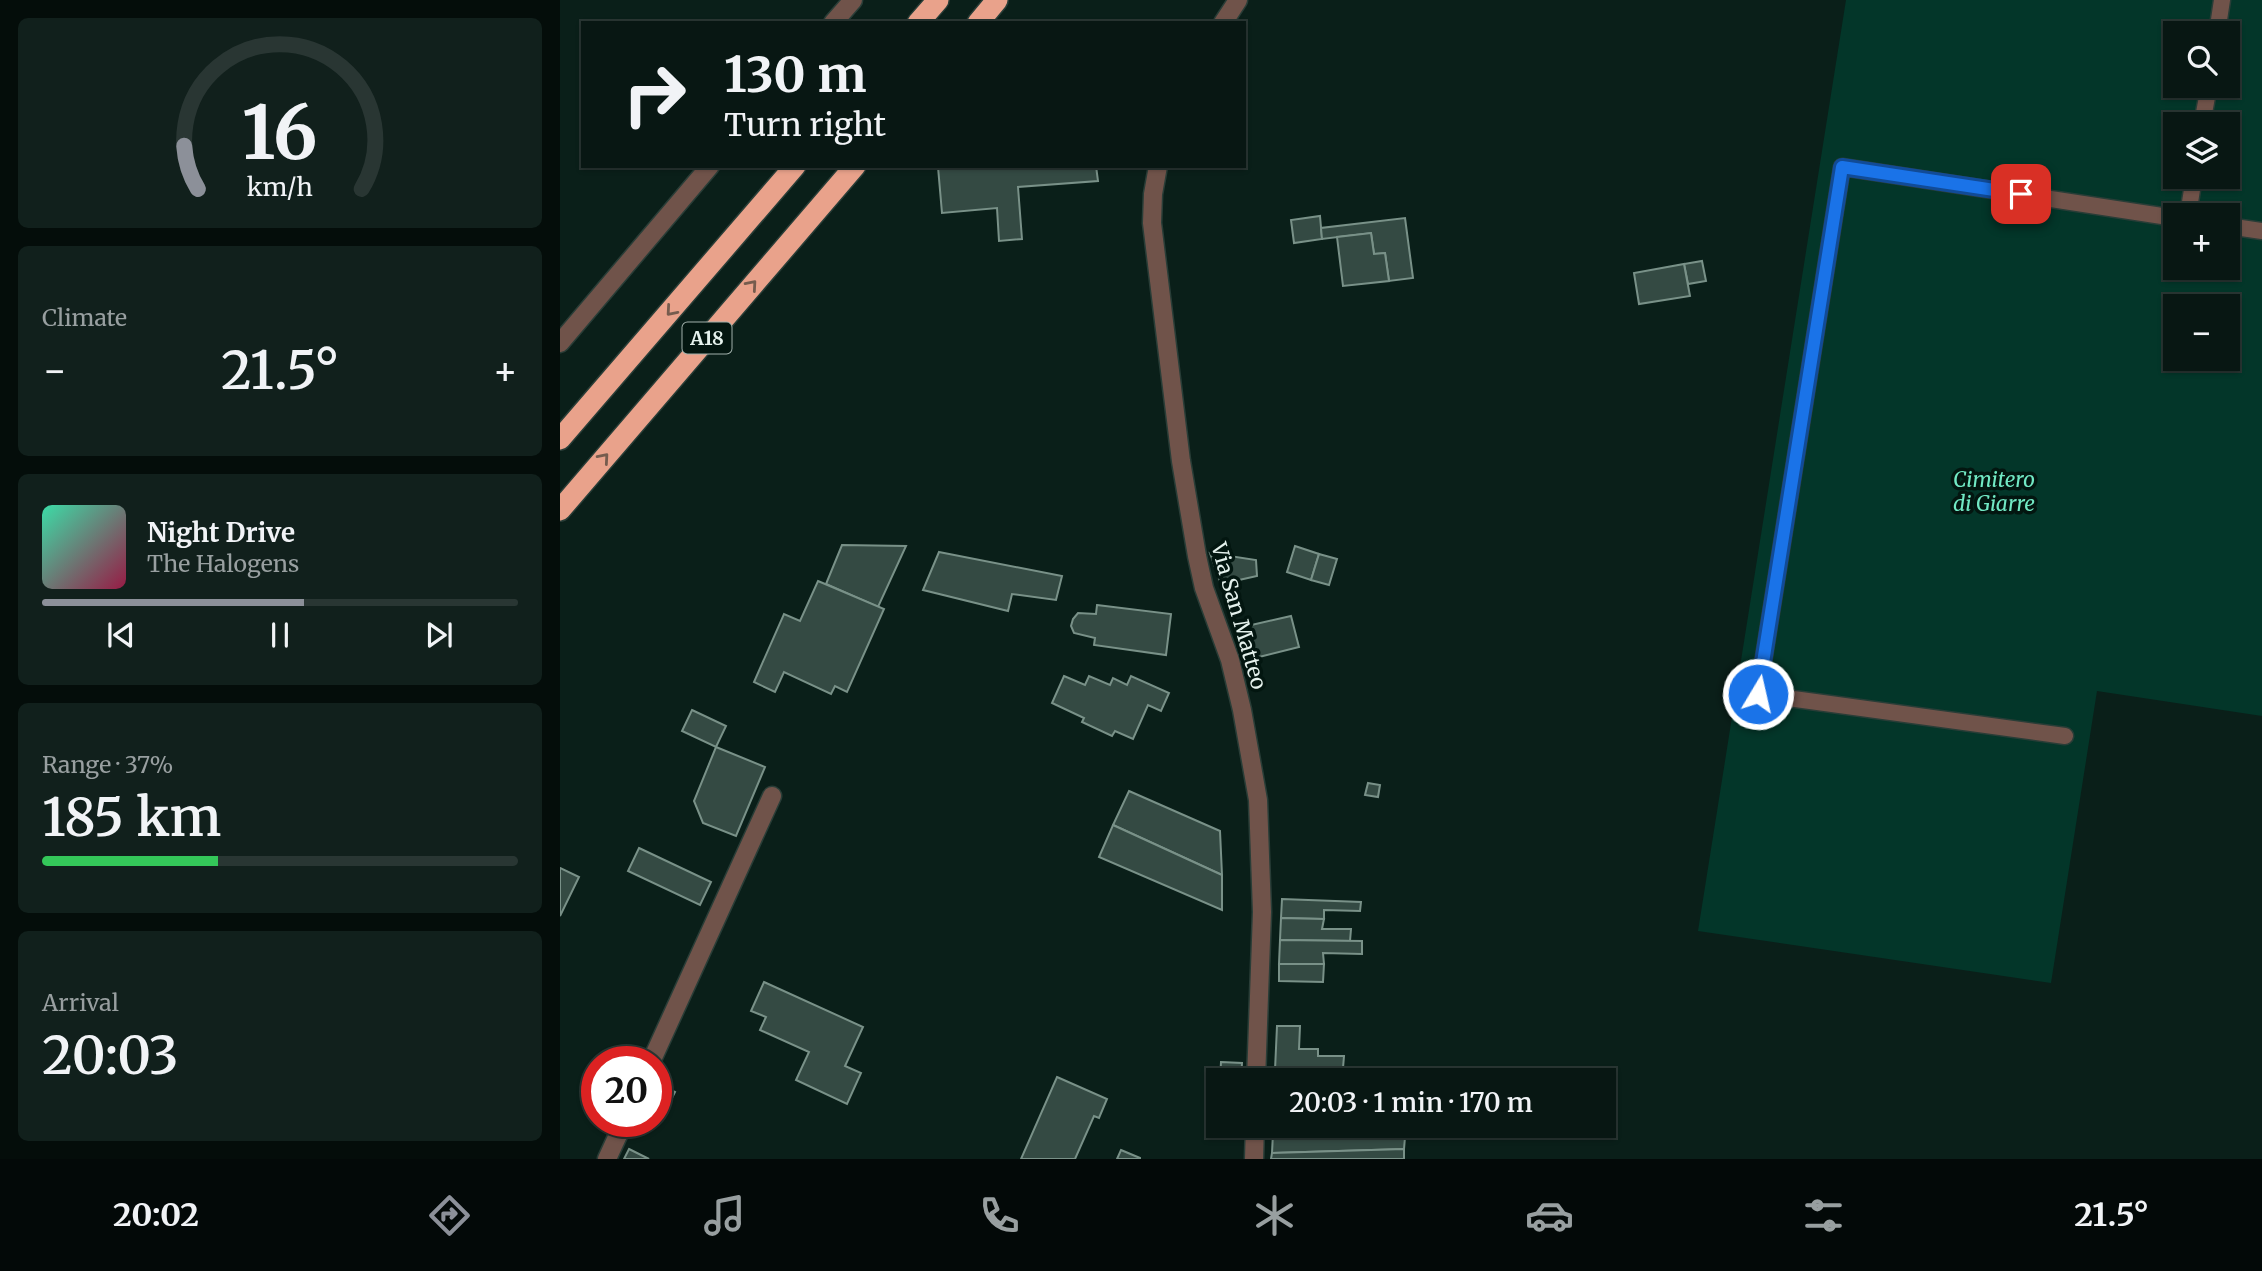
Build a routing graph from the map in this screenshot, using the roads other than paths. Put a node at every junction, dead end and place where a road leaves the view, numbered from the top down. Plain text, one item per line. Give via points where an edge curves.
1 (853, 0) edge
2 (938, 0) edge
3 (997, 0) edge
4 (1238, 0) edge
5 (2222, 0) edge
6 (835, 21) edge
7 (920, 21) edge
8 (980, 21) edge
9 (1224, 21) edge
10 (2219, 21) edge
11 (708, 168) edge
12 (793, 168) edge
13 (853, 168) edge
14 (1158, 168) edge
15 (2163, 216) edge
16 (2240, 228) edge
17 (2262, 231) edge
18 (560, 343) edge
19 (560, 439) edge
20 (560, 510) edge
21 (2065, 736) dead end
22 (772, 796) dead end
23 (658, 1046) edge
24 (1256, 1068) edge
25 (617, 1137) edge
26 (1255, 1138) edge
27 (607, 1159) edge
28 (1254, 1159) edge

1 - 6 street
2 - 7 highway
3 - 8 highway
4 - 9 street
5 - 10 lane
11 - 18 street
12 -> 19 highway, A18
20 -> 13 highway, A18
14 - 24 street, Via San Matteo via 1152,223 1181,461 1197,556 1230,660 1258,800 1262,912
15 - 21 lane via 1842,167 1758,694
16 - 17 lane
22 - 23 street
25 - 27 street
26 - 28 street

